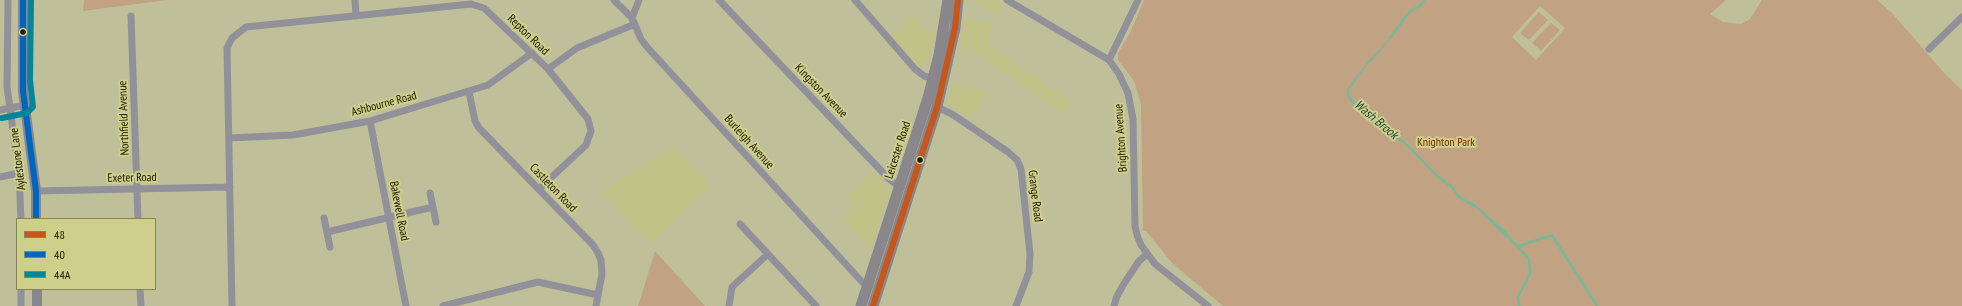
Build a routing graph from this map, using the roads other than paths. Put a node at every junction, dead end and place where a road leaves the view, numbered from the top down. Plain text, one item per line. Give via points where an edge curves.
1 (8, 0) edge
2 (23, 0) edge
3 (354, 0) edge
4 (437, 0) edge
5 (614, 0) edge
6 (638, 0) edge
7 (719, 0) edge
8 (855, 0) edge
9 (948, 0) edge
10 (958, 0) edge
11 (1008, 0) edge
12 (1138, 0) edge
13 (438, 8) junction
14 (131, 16) dead end
15 (356, 16) junction
16 (1962, 17) edge
17 (634, 21) junction
18 (1929, 48) dead end
19 (532, 53) junction
20 (1109, 60) junction
21 (548, 69) junction
22 (938, 80) junction
23 (469, 92) junction
24 (25, 105) junction
25 (937, 107) junction
26 (11, 108) junction
27 (0, 110) edge
28 (370, 121) junction
29 (230, 138) junction
30 (19, 173) junction
31 (0, 176) edge
32 (230, 187) junction
33 (899, 187) junction
34 (137, 189) junction
35 (539, 189) junction
36 (36, 190) junction
37 (911, 192) junction
38 (430, 193) dead end
39 (433, 207) junction
40 (21, 218) edge
41 (36, 218) edge
42 (138, 218) edge
43 (324, 218) dead end
44 (389, 218) junction
45 (436, 222) dead end
46 (740, 224) dead end
47 (327, 232) junction
48 (330, 247) dead end
49 (768, 254) junction
50 (1147, 254) junction
51 (873, 287) junction
52 (21, 290) edge
53 (37, 290) edge
54 (140, 290) edge
55 (598, 295) junction
56 (21, 306) edge
57 (37, 306) edge
58 (141, 306) edge
59 (232, 306) edge
60 (406, 306) edge
61 (442, 306) edge
62 (596, 306) edge
63 (728, 306) edge
64 (816, 306) edge
65 (861, 306) edge
66 (873, 306) edge
67 (1016, 306) edge
68 (1114, 306) edge
69 (1208, 306) edge

1 - 26 street, Aylestone Lane via 7,87
2 - 24 main road, Aylestone Lane via 22,80
3 - 15 street
4 - 13 street
5 - 17 street, Burleigh Avenue
6 - 17 street
7 - 33 street, Kingston Avenue
8 - 22 street via 915,69 924,76
9 - 22 main road, Leicester Road
10 - 22 main road, Leicester Road via 955,28
11 - 20 street, Brighton Avenue
12 - 20 street
13 - 15 street, Repton Road
13 - 19 street, Repton Road via 471,4 484,8
14 - 34 street, Northfield Avenue
15 - 29 street, Repton Road via 246,27 232,38 227,48
16 - 18 street
17 - 21 street via 576,48
17 - 51 street, Burleigh Avenue via 647,47 864,284
19 - 21 street, Repton Road
19 - 23 street, Ashbourne Road via 488,85
20 - 50 street, Brighton Avenue via 1128,94 1133,119 1134,226
21 - 35 street, Repton Road via 588,119 591,131 586,145
22 - 25 main road, Leicester Road
22 - 33 main road, Leicester Road
23 - 28 street, Ashbourne Road
23 - 35 street, Castleton Road via 479,128
24 - 26 street
24 - 36 main road, Aylestone Lane
25 - 37 main road, Leicester Road
25 - 67 street, Grange Road via 952,114 1008,152 1022,169 1030,254 1029,272
26 - 27 street
26 - 30 street, Aylestone Lane
28 - 29 street, Ashbourne Road via 293,135
28 - 44 street, Bakewell Road
29 - 32 street, Repton Road
30 - 31 street
30 - 40 street, Aylestone Lane
32 - 34 street, Exeter Road
32 - 59 street, Repton Road
33 - 37 street, Kingston Avenue
33 - 51 main road, Leicester Road
34 - 36 street, Exeter Road
34 - 42 street, Northfield Avenue
35 - 55 street, Castleton Road via 598,253 602,274
36 - 41 main road, Aylestone Lane
37 - 51 main road, Leicester Road
38 - 39 street
39 - 44 street
39 - 45 street
43 - 47 street
44 - 47 street
44 - 60 street, Bakewell Road
46 - 49 street
47 - 48 street
49 - 63 street via 732,287
49 - 64 street
50 - 68 street via 1124,282
50 - 69 street, Brighton Avenue via 1155,264
51 - 65 main road, Leicester Road
51 - 66 main road, Leicester Road
52 - 56 street
53 - 57 main road
54 - 58 street
55 - 61 street via 538,282
55 - 62 street, Castleton Road

